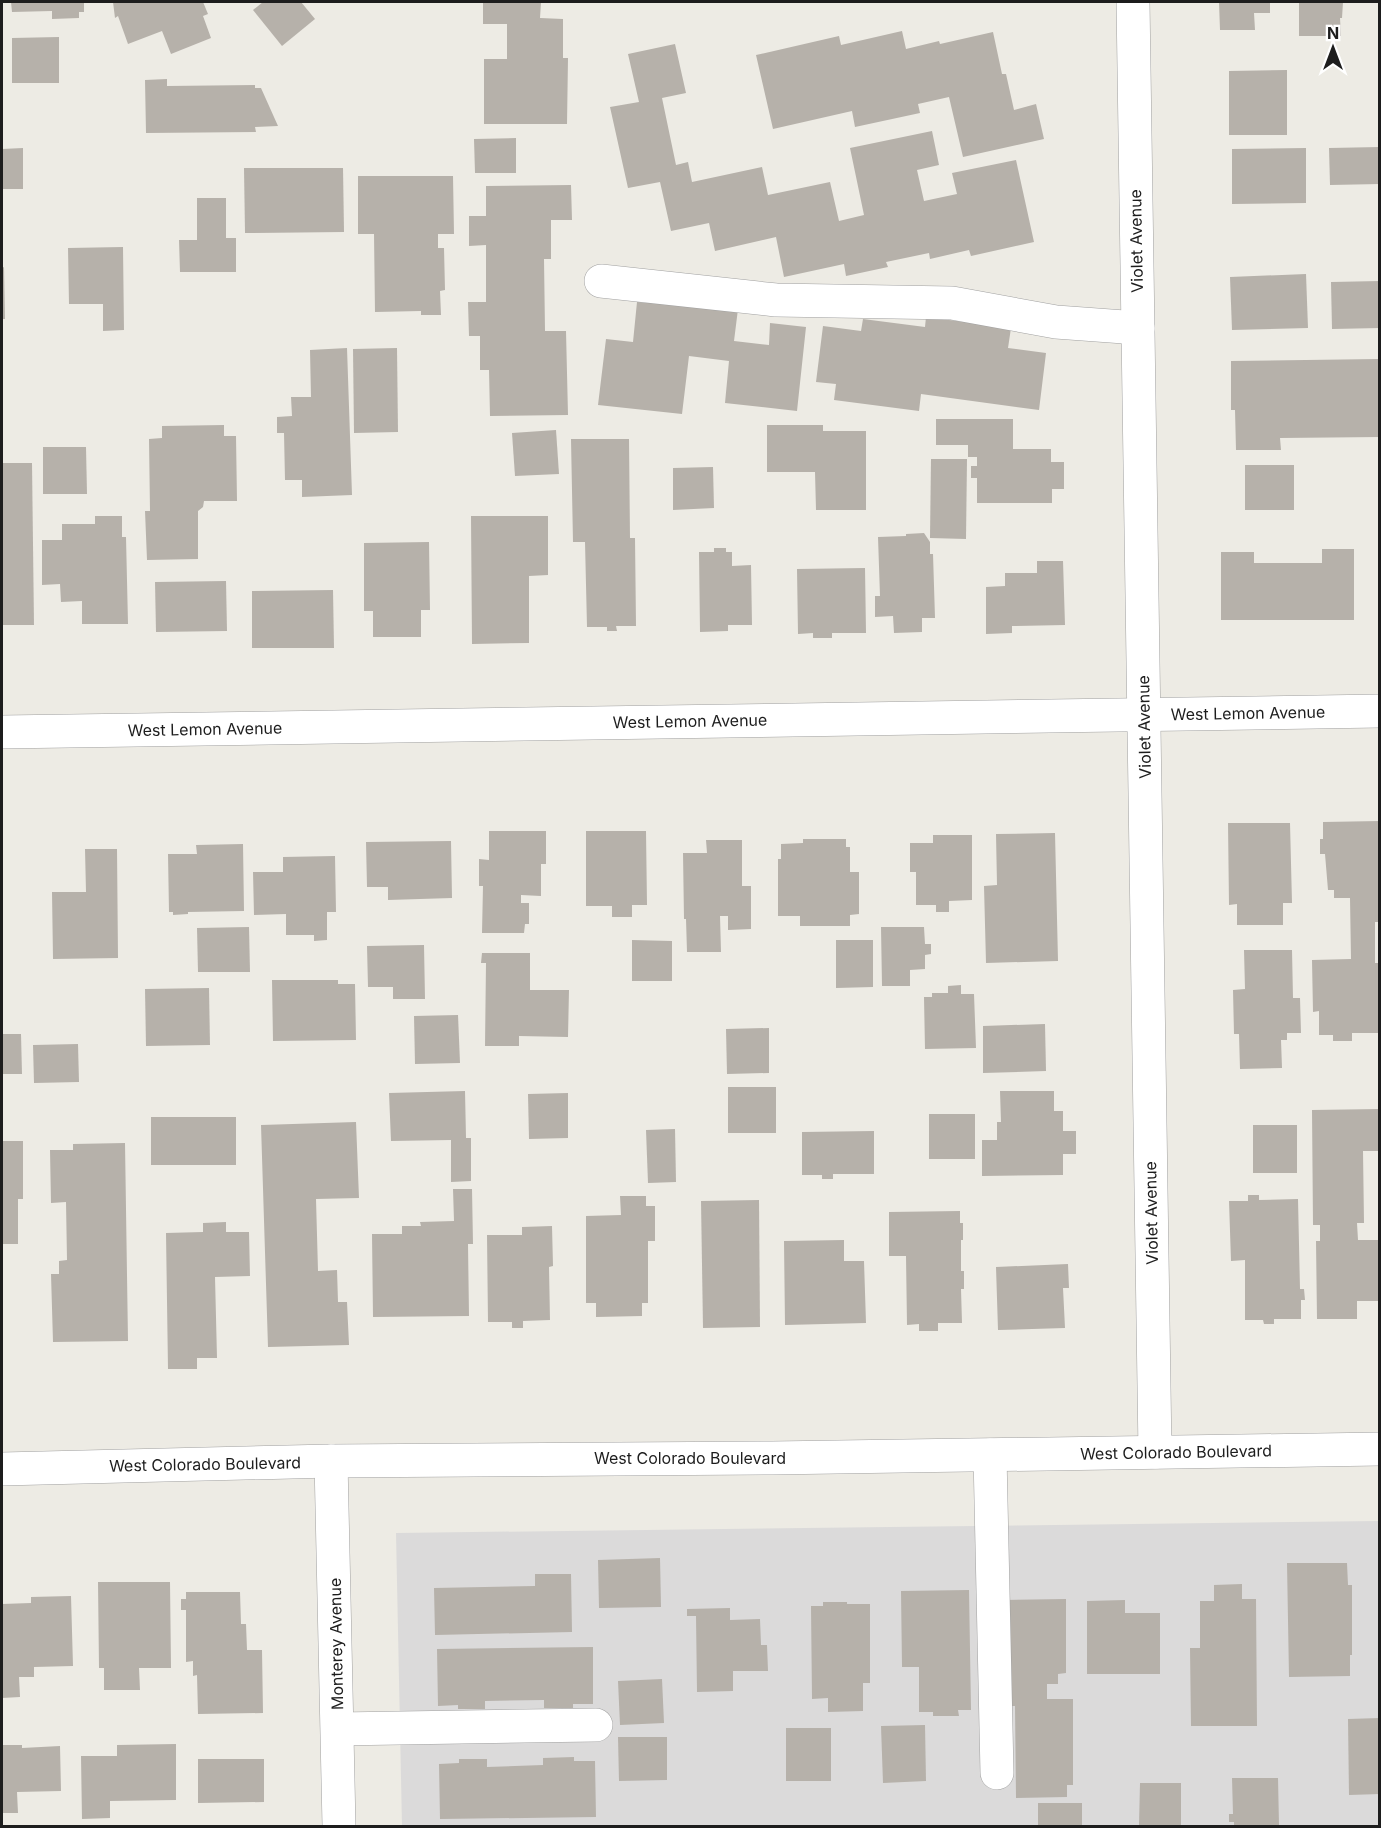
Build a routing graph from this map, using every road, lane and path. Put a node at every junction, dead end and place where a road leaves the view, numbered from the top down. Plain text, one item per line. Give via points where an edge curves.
1 (1132, 2) edge
2 (601, 281) dead end
3 (1138, 328) junction
4 (1380, 711) edge
5 (1144, 715) junction
6 (2, 732) edge
7 (1380, 1449) edge
8 (1155, 1452) junction
9 (990, 1455) junction
10 (332, 1461) junction
11 (2, 1469) edge
12 (596, 1725) dead end
13 (338, 1728) junction
14 (998, 1773) dead end
15 (339, 1827) edge

1 - 3 street, Violet Avenue
2 - 3 street via 777,300 952,303 1056,322
3 - 5 street, Violet Avenue
4 - 5 street, West Lemon Avenue
5 - 6 street, West Lemon Avenue
5 - 8 street, Violet Avenue
7 - 8 street, West Colorado Boulevard
8 - 9 street, West Colorado Boulevard
9 - 10 street, West Colorado Boulevard
9 - 14 street
10 - 11 street, West Colorado Boulevard
10 - 13 street, Monterey Avenue
12 - 13 street
13 - 15 street, Monterey Avenue

